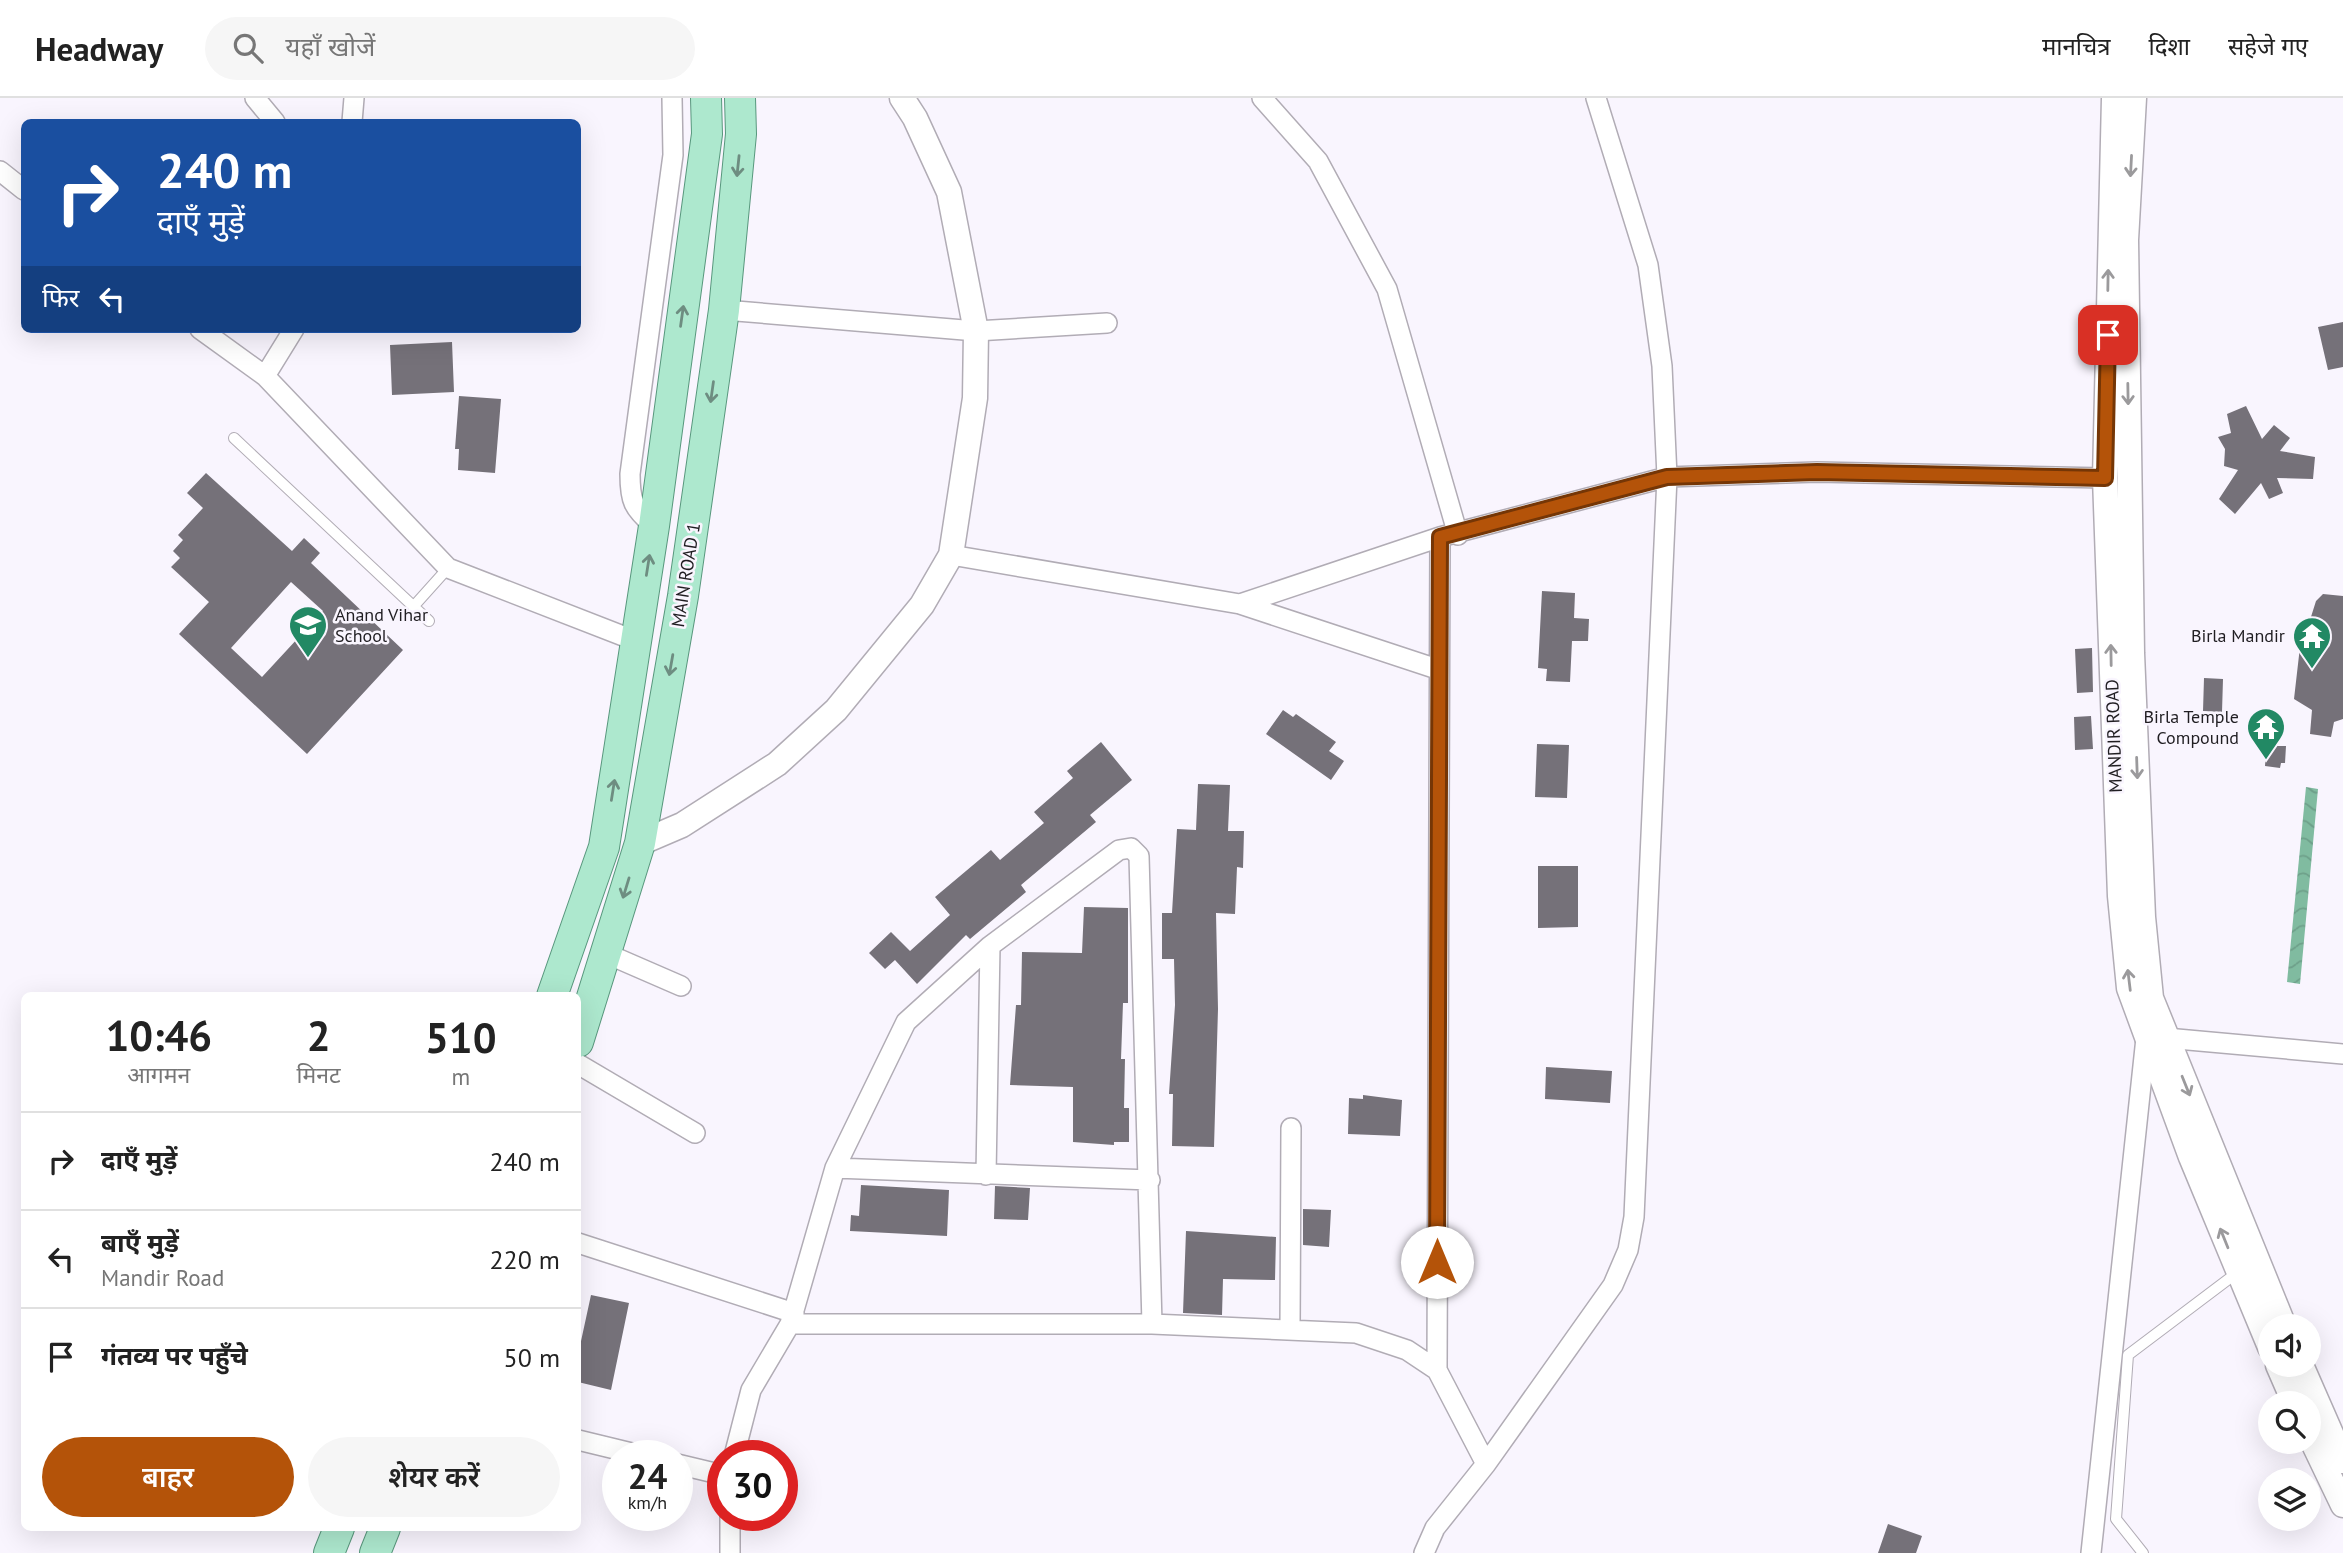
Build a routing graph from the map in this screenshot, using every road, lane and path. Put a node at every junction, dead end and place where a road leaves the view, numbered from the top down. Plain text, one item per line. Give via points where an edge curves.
1 (255, 98) edge
2 (354, 98) edge
3 (672, 98) edge
4 (706, 98) edge
5 (740, 98) edge
6 (902, 98) edge
7 (1262, 98) edge
8 (1596, 98) edge
9 (2114, 98) edge
10 (2134, 98) edge
11 (272, 119) edge
12 (352, 119) edge
13 (0, 171) edge
14 (21, 188) edge
15 (724, 310) junction
16 (1107, 323) dead end
17 (976, 331) junction
18 (213, 333) edge
19 (292, 333) edge
20 (265, 376) junction
21 (234, 438) dead end
22 (1667, 477) junction
23 (2105, 478) junction
24 (654, 526) junction
25 (1449, 536) junction
26 (951, 555) junction
27 (448, 568) junction
28 (1240, 604) junction
29 (413, 607) junction
30 (429, 621) dead end
31 (636, 641) junction
32 (1437, 669) junction
33 (640, 843) junction
34 (990, 946) junction
35 (606, 953) junction
36 (681, 986) dead end
37 (553, 992) edge
38 (581, 1032) edge
39 (2156, 1038) junction
40 (2343, 1054) edge
41 (581, 1066) edge
42 (1292, 1128) dead end
43 (695, 1133) dead end
44 (835, 1168) junction
45 (986, 1175) junction
46 (1150, 1180) junction
47 (581, 1244) edge
48 (2246, 1266) junction
49 (2260, 1314) edge
50 (2276, 1314) edge
51 (792, 1319) junction
52 (1152, 1324) junction
53 (1290, 1330) junction
54 (1437, 1370) junction
55 (2306, 1377) edge
56 (738, 1440) edge
57 (581, 1441) edge
58 (602, 1446) edge
59 (2319, 1454) edge
60 (2343, 1461) edge
61 (1486, 1464) junction
62 (2343, 1505) edge
63 (338, 1531) edge
64 (384, 1531) edge
65 (730, 1531) edge
66 (329, 1553) edge
67 (374, 1553) edge
68 (730, 1553) edge
69 (1424, 1553) edge
70 (2091, 1553) edge
71 (2143, 1553) edge

1 - 11 street
2 - 12 street
3 - 24 street via 673,155 630,474 630,498
24 -> 4 main road via 707,134
5 -> 15 main road, MAIN ROAD 1 via 741,134
6 - 17 street via 949,192
7 - 25 street via 1318,161 1387,289
8 - 22 street via 1648,265 1662,366
23 -> 9 street, MANDIR ROAD
10 -> 39 street, MANDIR ROAD via 2126,240 2132,653 2143,917
13 - 14 street
15 - 17 street
15 -> 33 main road, MAIN ROAD 1 via 684,596
16 - 17 street
17 - 26 street via 975,398
18 - 20 street
19 - 20 street
20 - 27 street
21 - 29 lane
22 - 23 street via 1817,472
22 - 25 street
22 - 61 street via 1634,1217 1628,1250 1612,1285
39 -> 23 street, MANDIR ROAD via 2129,988 2120,896
31 -> 24 main road
25 - 28 street
25 - 32 street
26 - 28 street
26 - 33 street via 922,605 836,710 777,764 682,825
27 - 29 lane
27 - 31 street
28 - 32 street
29 - 30 lane
37 -> 31 main road via 604,847
32 - 54 street
33 -> 35 main road, MAIN ROAD 1
34 - 44 street via 906,1022
34 - 45 street
34 - 46 street via 1119,850 1131,848 1139,856
35 - 36 street
35 - 38 main road, MAIN ROAD 1
39 - 40 street
39 - 48 street, MANDIR ROAD
39 - 70 street
41 - 43 street
42 - 53 street
44 - 45 street
44 - 51 street
45 - 46 street
46 - 52 street
47 - 51 street
48 - 49 street, MANDIR ROAD
48 - 50 street, MANDIR ROAD
48 - 71 lane via 2129,1355 2116,1520
51 - 52 street
51 - 56 street via 751,1390
52 - 53 street
53 - 54 street via 1356,1333 1407,1350
54 - 61 street
55 - 60 street
57 - 58 street
59 - 62 street
61 - 69 street via 1435,1528
63 - 66 main road
64 - 67 main road
65 - 68 street

